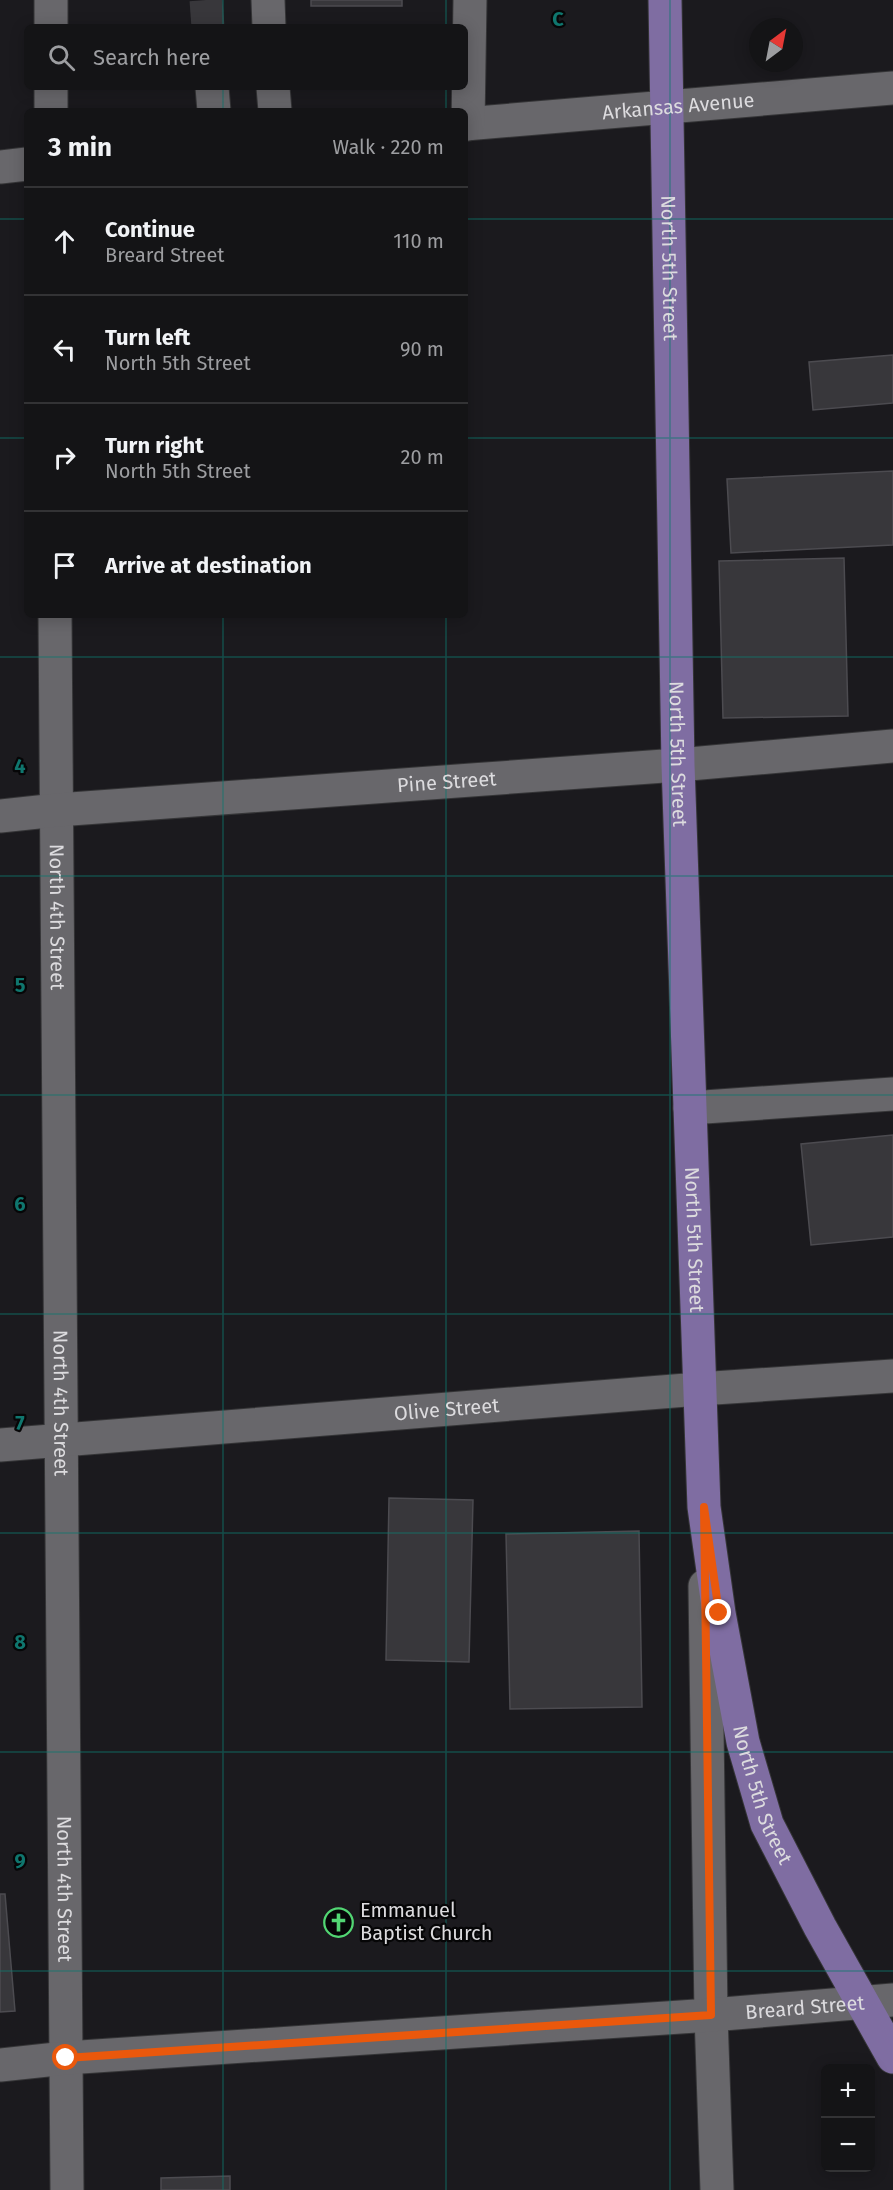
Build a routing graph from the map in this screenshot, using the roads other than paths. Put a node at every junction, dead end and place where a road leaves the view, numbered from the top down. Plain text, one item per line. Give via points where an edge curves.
1 (51, 0) edge
2 (268, 0) edge
3 (470, 0) edge
4 (665, 0) edge
5 (51, 24) edge
6 (269, 24) edge
7 (468, 62) edge
8 (893, 88) edge
9 (51, 90) edge
10 (212, 90) edge
11 (273, 90) edge
12 (467, 90) edge
13 (668, 107) junction
14 (51, 108) edge
15 (214, 108) edge
16 (274, 108) edge
17 (467, 108) edge
18 (468, 124) edge
19 (24, 164) edge
20 (0, 167) edge
21 (56, 618) edge
22 (893, 746) edge
23 (678, 765) junction
24 (57, 810) junction
25 (0, 816) edge
26 (893, 1094) edge
27 (690, 1108) junction
28 (893, 1376) edge
29 (699, 1389) junction
30 (62, 1440) junction
31 (0, 1445) edge
32 (704, 1507) junction
33 (878, 2001) edge
34 (711, 2015) junction
35 (893, 2056) edge
36 (66, 2058) junction
37 (0, 2065) edge
38 (67, 2190) edge
39 (717, 2190) edge

1 - 5 street
2 - 6 street
3 - 7 street
4 - 13 main road, North 5th Street
8 - 13 street, Arkansas Avenue
9 - 14 street
10 - 15 street
11 - 16 street
12 - 17 street
13 - 18 street, Arkansas Avenue
13 - 23 main road, North 5th Street
19 - 20 street
21 - 24 street, North 4th Street
22 - 23 street, Pine Street
23 - 24 street, Pine Street
23 - 27 main road, North 5th Street
24 - 25 street, Pine Street
24 - 30 street, North 4th Street
26 - 27 street
27 - 29 main road, North 5th Street
28 - 29 street, Olive Street
29 - 30 street, Olive Street
29 - 32 main road, North 5th Street
30 - 31 street, Olive Street
30 - 36 street, North 4th Street
32 - 33 main road, North 5th Street via 742,1742 767,1824 820,1927
32 - 34 street, North 5th Street
33 - 34 street, Breard Street
33 - 35 main road, North 5th Street
34 - 36 street, Breard Street
34 - 39 street, North 5th Street
36 - 37 street, Breard Street
36 - 38 street, North 4th Street

